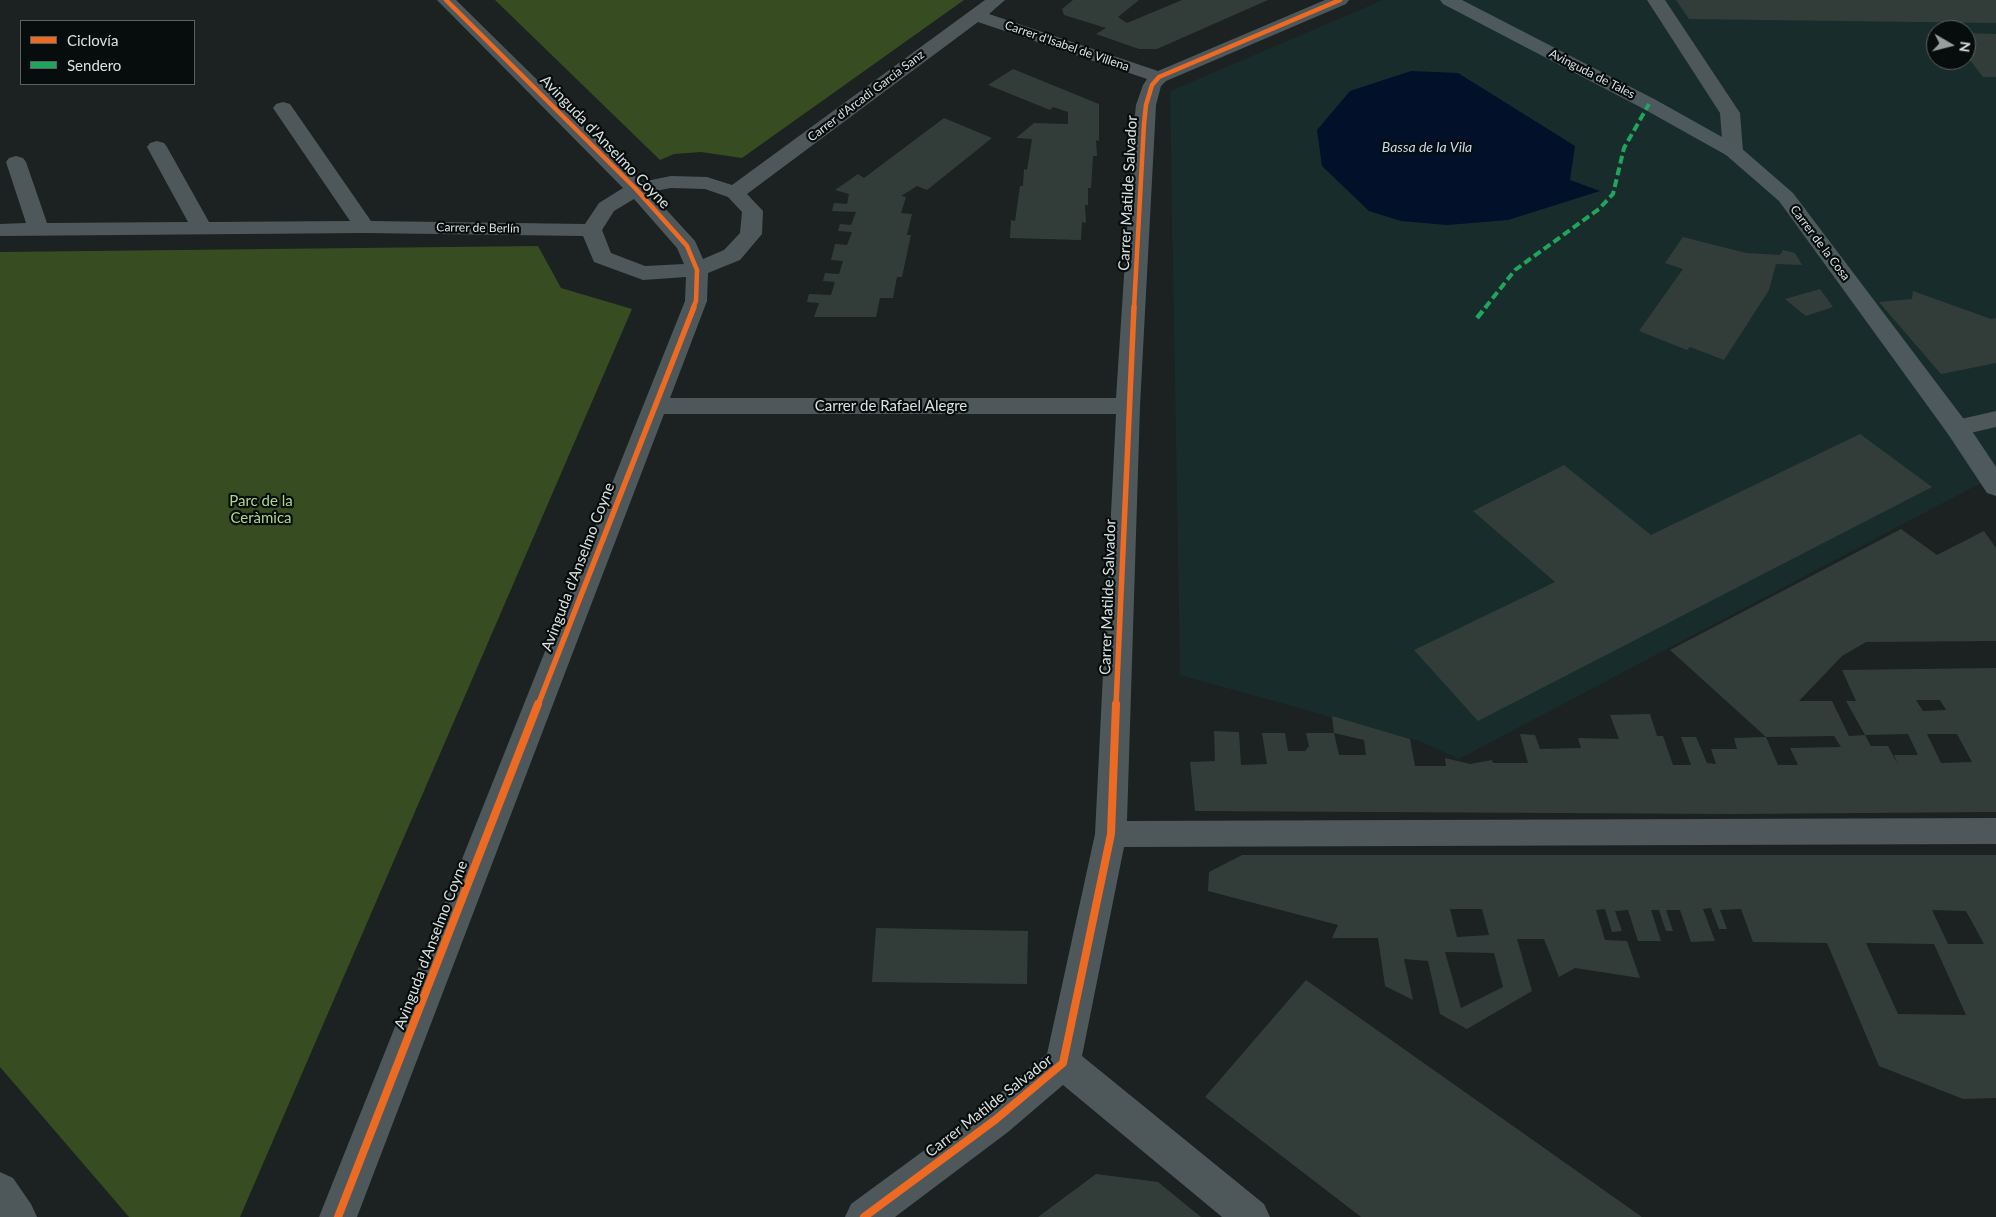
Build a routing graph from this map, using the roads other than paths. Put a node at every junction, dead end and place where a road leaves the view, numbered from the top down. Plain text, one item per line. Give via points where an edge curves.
1 (446, 0) edge
2 (996, 0) edge
3 (1340, 0) edge
4 (1449, 0) edge
5 (1656, 0) edge
6 (976, 14) junction
7 (1159, 77) junction
8 (283, 108) dead end
9 (157, 147) dead end
10 (1732, 150) junction
11 (16, 162) dead end
12 (636, 189) junction
13 (735, 193) junction
14 (365, 226) junction
15 (202, 228) junction
16 (0, 230) edge
17 (39, 230) junction
18 (591, 230) junction
19 (697, 270) junction
20 (654, 406) junction
21 (1128, 406) junction
22 (1996, 419) edge
23 (1958, 428) junction
24 (1996, 486) edge
25 (1996, 831) edge
26 (1111, 834) junction
27 (1063, 1063) junction
28 (0, 1191) edge
29 (18, 1217) edge
30 (338, 1217) edge
31 (864, 1217) edge
32 (1251, 1217) edge

1 - 12 street, Avinguda d'Anselmo Coyne
2 - 6 street, Carrer d'Arcadi García Sanz
3 - 7 street
4 - 10 main road, Avinguda de Tales
5 - 10 street via 1730,113
6 - 7 street, Carrer d'Isabel de Villena
6 - 13 street, Carrer d'Arcadi García Sanz
7 - 21 street, Carrer Matilde Salvador via 1149,93 1144,124
8 - 14 street
9 - 15 street
10 - 23 main road, Carrer de la Cosa via 1786,197
11 - 17 street
12 - 13 street, Avinguda d'Anselmo Coyne via 672,182 707,183
12 - 18 street, Avinguda d'Anselmo Coyne via 606,207
12 - 19 street, Avinguda d'Anselmo Coyne via 687,246
13 - 19 street, Avinguda d'Anselmo Coyne via 753,211 751,234 732,255
14 - 15 street, Carrer de Berlín
14 - 18 street, Carrer de Berlín
15 - 17 street, Carrer de Berlín
16 - 17 street, Carrer de Berlín
18 - 19 street, Avinguda d'Anselmo Coyne via 602,257 643,274
19 - 20 street, Avinguda d'Anselmo Coyne via 696,301
20 - 21 street, Carrer de Rafael Alegre
20 - 30 street, Avinguda d'Anselmo Coyne
21 - 26 street, Carrer Matilde Salvador
22 - 23 street
23 - 24 main road, Carrer de la Cosa
25 - 26 street
26 - 27 street, Carrer Matilde Salvador
27 - 31 street, Carrer Matilde Salvador via 995,1120
27 - 32 street
28 - 29 street

